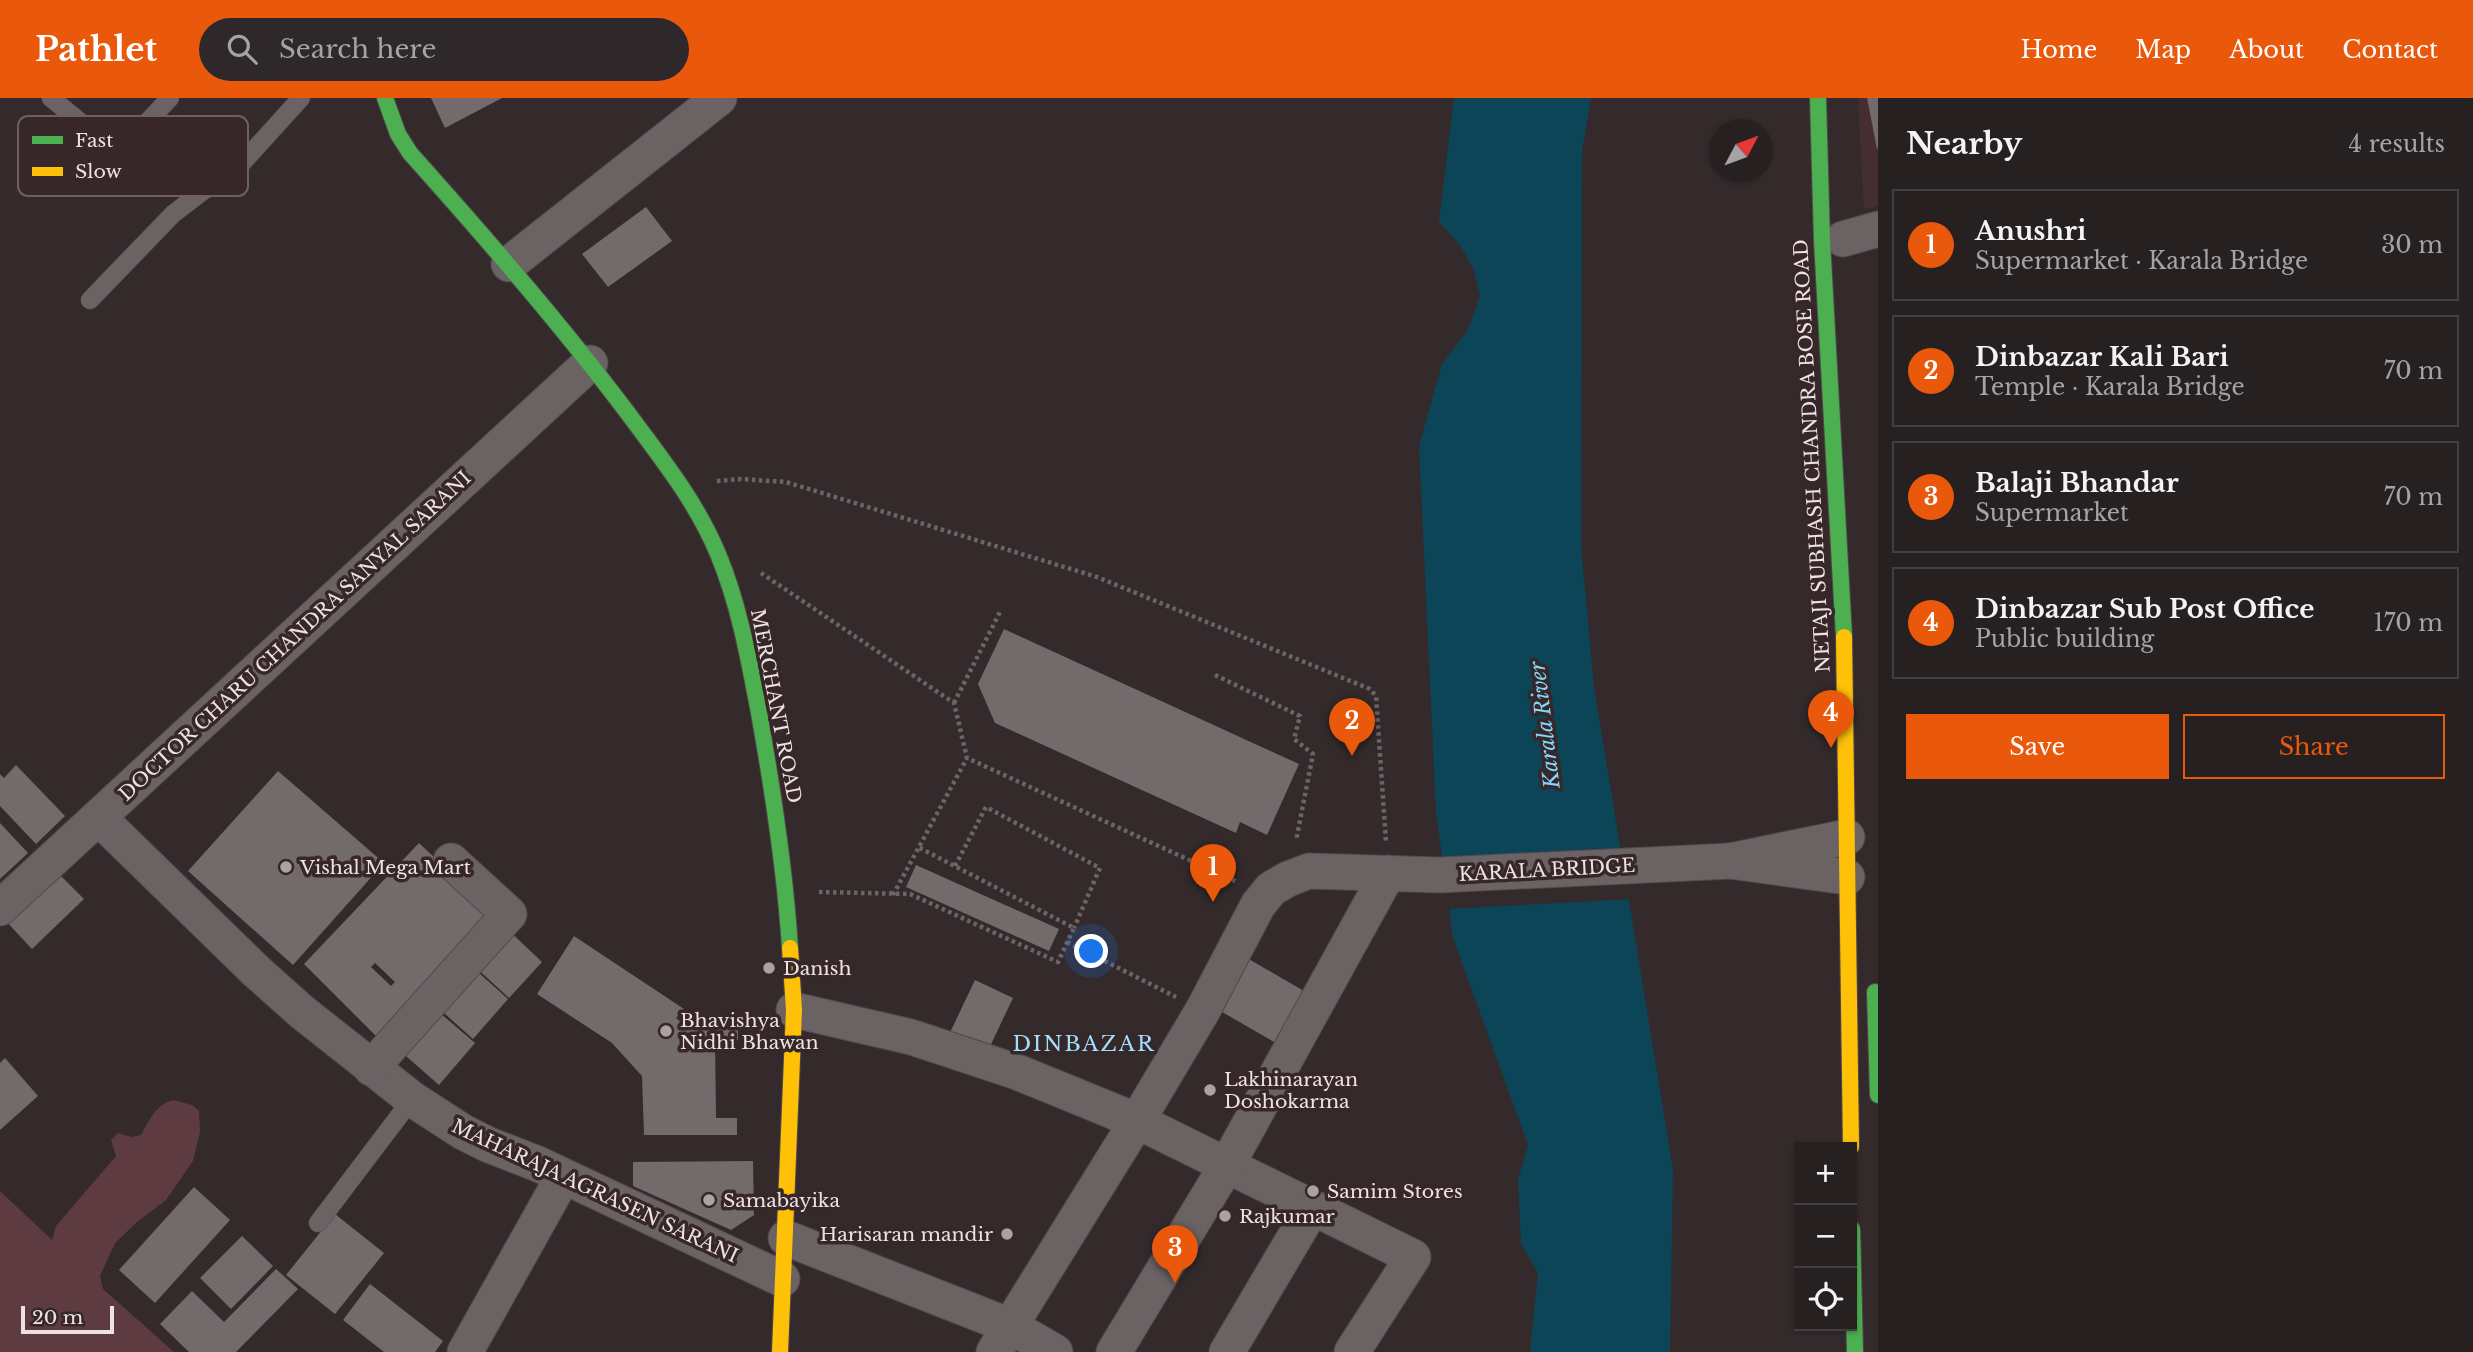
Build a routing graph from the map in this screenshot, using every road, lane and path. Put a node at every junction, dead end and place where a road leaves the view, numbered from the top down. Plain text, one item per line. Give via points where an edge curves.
1 (51, 98) edge
2 (170, 98) edge
3 (301, 98) edge
4 (385, 98) edge
5 (719, 98) edge
6 (1818, 98) edge
7 (73, 116) edge
8 (153, 116) edge
9 (248, 156) edge
10 (196, 196) edge
11 (1878, 229) edge
12 (1838, 240) junction
13 (509, 264) junction
14 (90, 300) dead end
15 (590, 363) junction
16 (686, 491) junction
17 (718, 554) junction
18 (1001, 610) dead end
19 (1863, 619) dead end
20 (1844, 622) junction
21 (1215, 675) dead end
22 (954, 703) junction
23 (967, 758) junction
24 (99, 818) junction
25 (1847, 836) junction
26 (918, 847) junction
27 (452, 861) dead end
28 (1730, 861) junction
29 (955, 866) junction
30 (1388, 873) junction
31 (1847, 877) junction
32 (1277, 887) junction
33 (786, 890) junction
34 (893, 895) junction
35 (0, 908) edge
36 (1074, 928) junction
37 (1067, 943) junction
38 (1874, 972) dead end
39 (794, 1010) junction
40 (1203, 1010) junction
41 (371, 1068) junction
42 (1878, 1095) edge
43 (412, 1099) junction
44 (1138, 1121) junction
45 (1851, 1142) edge
46 (1227, 1166) junction
47 (562, 1177) junction
48 (1312, 1208) junction
49 (318, 1223) dead end
50 (786, 1238) junction
51 (1853, 1268) edge
52 (782, 1279) junction
53 (1002, 1339) edge
54 (465, 1352) edge
55 (780, 1352) edge
56 (1055, 1352) edge
57 (1114, 1352) edge
58 (1227, 1352) edge
59 (1352, 1352) edge
60 (1855, 1352) edge

1 - 7 lane
2 - 8 lane
3 - 9 lane
4 - 13 street, MERCHANT ROAD via 398,134 411,153
5 - 13 street
6 - 12 street, NETAJI SUBHASH CHANDRA BOSE ROAD
10 - 14 lane via 173,214
11 - 12 street
12 - 20 street, NETAJI SUBHASH CHANDRA BOSE ROAD
13 - 15 street, MERCHANT ROAD
15 - 16 street, MERCHANT ROAD
15 - 24 street, DOCTOR CHARU CHANDRA SANYAL SARANI
16 - 17 street, MERCHANT ROAD
16 - 30 path via 726,479 786,482 1097,576 1372,690
17 - 22 path via 769,577
17 - 33 street, MERCHANT ROAD via 748,659
18 - 22 path
19 - 20 street
20 - 25 street, NETAJI SUBHASH CHANDRA BOSE ROAD
21 - 32 path via 1300,716 1294,739 1313,754
22 - 23 path
23 - 26 path
23 - 32 path
24 - 35 street, DOCTOR CHARU CHANDRA SANYAL SARANI
24 - 41 street, MAHARAJA AGRASEN SARANI via 256,971
25 - 28 street
25 - 31 street, NETAJI SUBHASH CHANDRA BOSE ROAD
26 - 29 path
26 - 34 path
27 - 41 street via 509,914
28 - 30 street, KARALA BRIDGE via 1440,875
28 - 31 street
29 - 36 path
29 - 36 path via 986,807 1100,867
30 - 32 street, KARALA BRIDGE via 1309,872
30 - 46 street
31 - 45 street, NETAJI SUBHASH CHANDRA BOSE ROAD
32 - 40 street via 1242,932
33 - 34 path
33 - 39 street, MERCHANT ROAD
34 - 37 path via 911,894 1058,962
36 - 37 path
37 - 40 path
38 - 42 street
39 - 44 street via 922,1041 1017,1072
39 - 50 street, MERCHANT ROAD
40 - 44 street
41 - 43 street, MAHARAJA AGRASEN SARANI
43 - 47 street, MAHARAJA AGRASEN SARANI via 463,1132
43 - 49 lane
44 - 46 street
44 - 53 street
46 - 48 street
46 - 57 street
47 - 52 street, MAHARAJA AGRASEN SARANI
47 - 54 street
48 - 58 street
48 - 59 street via 1413,1257
50 - 52 street, MERCHANT ROAD
50 - 53 street
51 - 60 street
52 - 55 street, MERCHANT ROAD
53 - 56 street

